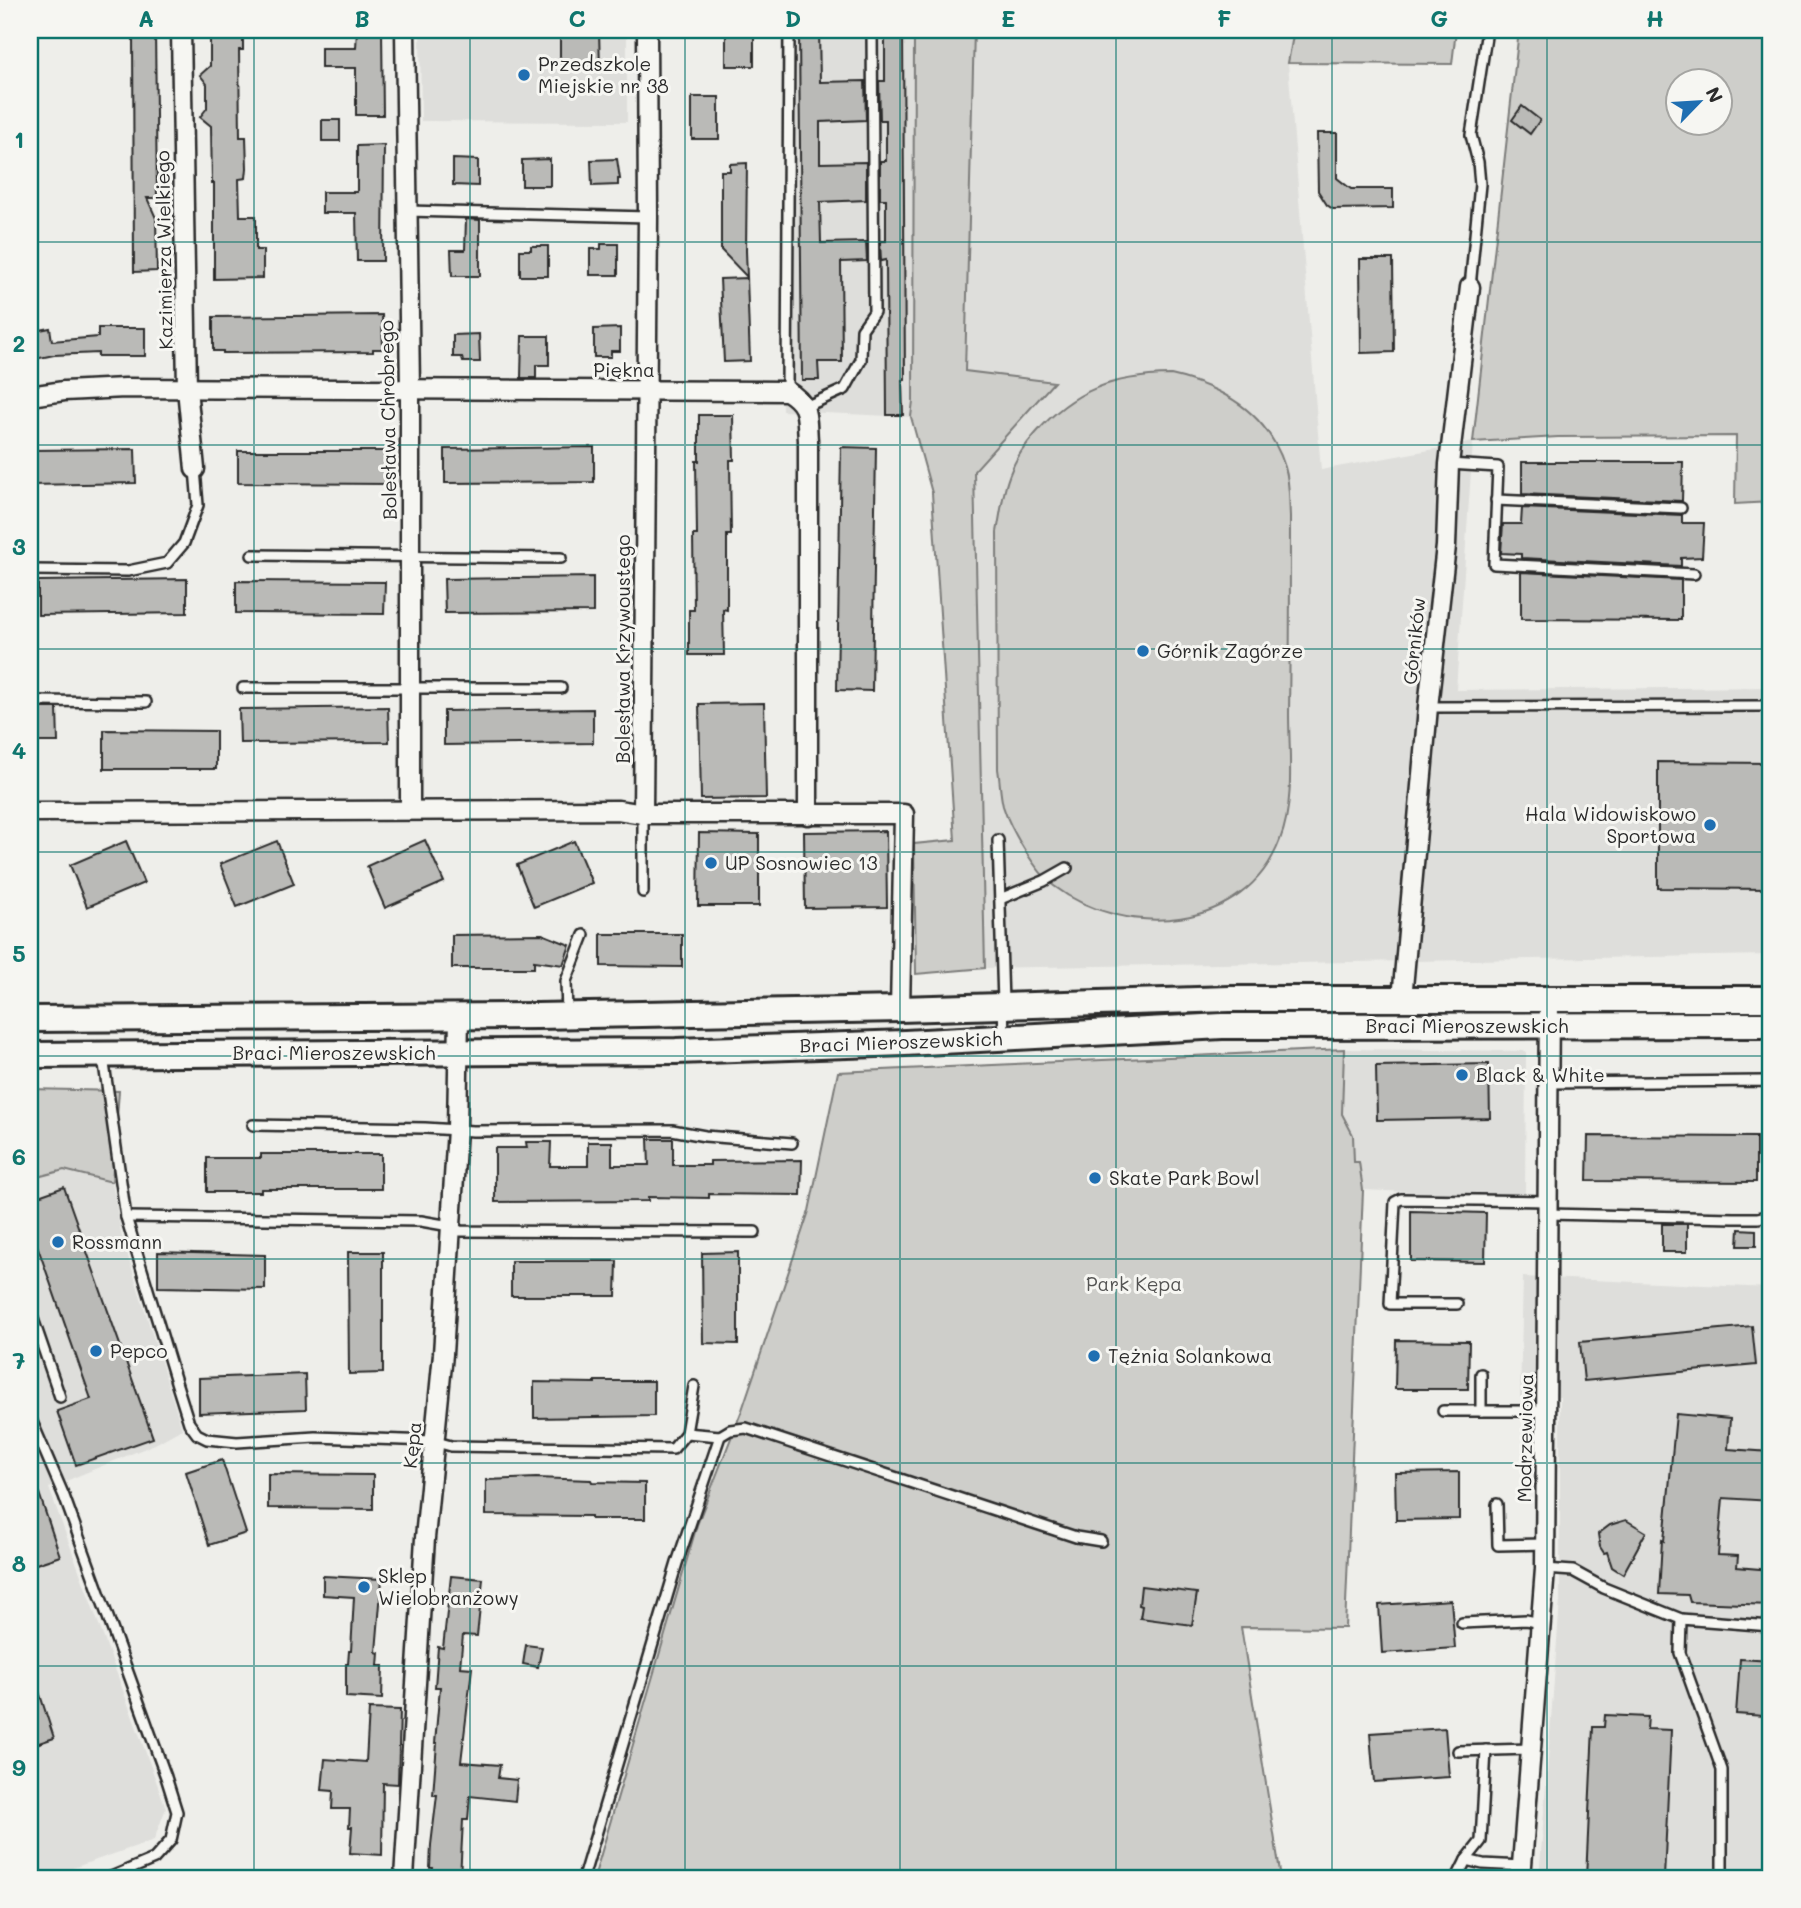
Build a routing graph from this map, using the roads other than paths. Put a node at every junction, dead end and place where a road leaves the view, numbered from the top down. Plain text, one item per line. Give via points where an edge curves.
1 (181, 30) edge
2 (405, 30) edge
3 (647, 30) edge
4 (789, 30) edge
5 (872, 30) edge
6 (1487, 30) edge
7 (407, 211) junction
8 (648, 217) junction
9 (1470, 287) joint
10 (410, 388) junction
11 (187, 389) junction
12 (645, 391) junction
13 (787, 391) junction
14 (30, 396) edge
15 (806, 407) junction
16 (1449, 464) junction
17 (195, 469) joint
18 (1496, 500) junction
19 (1681, 508) dead end
20 (252, 555) dead end
21 (411, 557) junction
22 (561, 558) dead end
23 (30, 570) edge
24 (1695, 574) dead end
25 (243, 688) dead end
26 (561, 688) dead end
27 (408, 690) junction
28 (30, 701) edge
29 (146, 702) dead end
30 (1771, 706) edge
31 (1428, 707) junction
32 (410, 809) junction
33 (30, 812) edge
34 (643, 814) junction
35 (808, 815) junction
36 (998, 840) dead end
37 (1067, 868) dead end
38 (643, 892) dead end
39 (1000, 899) junction
40 (584, 935) dead end
41 (1549, 998) junction
42 (1402, 999) junction
43 (1771, 999) edge
44 (1003, 1005) junction
45 (901, 1009) junction
46 (567, 1015) junction
47 (459, 1016) junction
48 (30, 1019) edge
49 (1771, 1025) edge
50 (1548, 1026) junction
51 (1004, 1038) junction
52 (459, 1052) junction
53 (30, 1055) edge
54 (103, 1055) junction
55 (1548, 1083) junction
56 (1771, 1084) edge
57 (253, 1125) dead end
58 (457, 1129) junction
59 (792, 1143) dead end
60 (1547, 1208) junction
61 (1771, 1214) edge
62 (125, 1217) junction
63 (450, 1226) junction
64 (755, 1232) dead end
65 (1457, 1304) dead end
66 (30, 1310) edge
67 (1481, 1374) dead end
68 (694, 1386) dead end
69 (60, 1397) dead end
70 (1443, 1411) dead end
71 (1481, 1411) junction
72 (1546, 1411) junction
73 (30, 1419) edge
74 (686, 1433) junction
75 (720, 1436) junction
76 (433, 1441) junction
77 (1497, 1504) dead end
78 (1101, 1541) dead end
79 (1546, 1544) junction
80 (1545, 1569) junction
81 (1681, 1619) junction
82 (1462, 1623) dead end
83 (1541, 1623) junction
84 (1771, 1626) edge
85 (1531, 1749) junction
86 (1486, 1750) junction
87 (1458, 1751) dead end
88 (1466, 1860) junction
89 (1521, 1872) edge
90 (109, 1878) edge
91 (404, 1878) edge
92 (583, 1878) edge
93 (1457, 1878) edge
94 (1722, 1878) edge

1 - 11 street, Kazimierza Wielkiego
2 - 7 street, Bolesława Chrobrego
3 - 8 street, Bolesława Krzywoustego
4 - 13 lane
5 - 15 lane via 874,312 862,329 861,360 845,389
6 - 9 lane via 1471,135 1480,184
7 - 8 lane
7 - 10 street, Bolesława Chrobrego
8 - 12 street, Bolesława Krzywoustego
9 - 16 street, Górników
10 - 11 street, Piękna
10 - 12 street, Piękna
10 - 21 street, Bolesława Chrobrego
11 - 14 street, Piękna
11 - 17 street, Kazimierza Wielkiego
12 - 13 street, Piękna
12 - 34 street, Bolesława Krzywoustego
13 - 15 street
15 - 35 street
16 - 18 lane via 1498,467
16 - 31 street, Górników via 1446,545
17 - 23 lane via 198,505 184,543 167,563 128,571
18 - 19 lane
18 - 24 lane via 1494,564
20 - 21 lane
21 - 22 lane
21 - 27 street, Bolesława Chrobrego
25 - 27 lane
26 - 27 lane
27 - 32 street, Bolesława Chrobrego
28 - 29 lane
30 - 31 lane
31 - 42 street, Górników
32 - 33 street
32 - 34 street
34 - 35 street
34 - 38 lane
35 - 45 street via 904,814
36 - 39 lane
37 - 39 lane
39 - 44 lane
40 - 46 lane via 566,981
41 - 42 main road, Braci Mieroszewskich
41 - 43 main road, Braci Mieroszewskich
41 - 50 street, Modrzewiowa
42 - 44 main road, Braci Mieroszewskich
44 - 45 main road, Braci Mieroszewskich
44 - 51 lane
45 - 46 main road, Braci Mieroszewskich
46 - 47 main road, Braci Mieroszewskich
47 - 48 main road, Braci Mieroszewskich
47 - 52 street, Kępa
49 - 50 main road, Braci Mieroszewskich
50 - 51 main road, Braci Mieroszewskich via 1222,1026
50 - 55 street, Modrzewiowa
51 - 52 main road, Braci Mieroszewskich via 676,1051
52 - 54 main road, Braci Mieroszewskich
52 - 58 street, Kępa
53 - 54 main road, Braci Mieroszewskich
54 - 62 lane
55 - 56 lane
55 - 60 street, Modrzewiowa
57 - 58 lane
58 - 59 lane via 672,1130
58 - 63 street, Kępa
60 - 61 lane via 1734,1218
60 - 65 lane via 1395,1202 1390,1304
60 - 72 street, Modrzewiowa
62 - 63 lane via 421,1221
62 - 76 lane via 189,1423 197,1434 237,1442 315,1437
63 - 64 lane via 460,1231
63 - 76 street, Kępa
66 - 69 lane
67 - 71 lane
68 - 74 lane
70 - 71 lane
71 - 72 lane
72 - 79 street, Modrzewiowa
73 - 90 lane via 64,1496 177,1812 171,1840 154,1858
74 - 75 lane
74 - 76 lane via 673,1449 451,1446
75 - 78 lane via 746,1428
75 - 92 lane
76 - 91 street, Kępa
77 - 79 lane via 1498,1545
79 - 80 street, Modrzewiowa
80 - 81 lane via 1573,1571
80 - 83 street, Modrzewiowa
81 - 84 lane
81 - 94 lane via 1680,1653 1722,1770
82 - 83 lane
83 - 85 street, Modrzewiowa
85 - 86 lane
85 - 89 street, Modrzewiowa
86 - 87 lane
86 - 88 lane via 1481,1841
88 - 89 lane
88 - 93 lane

